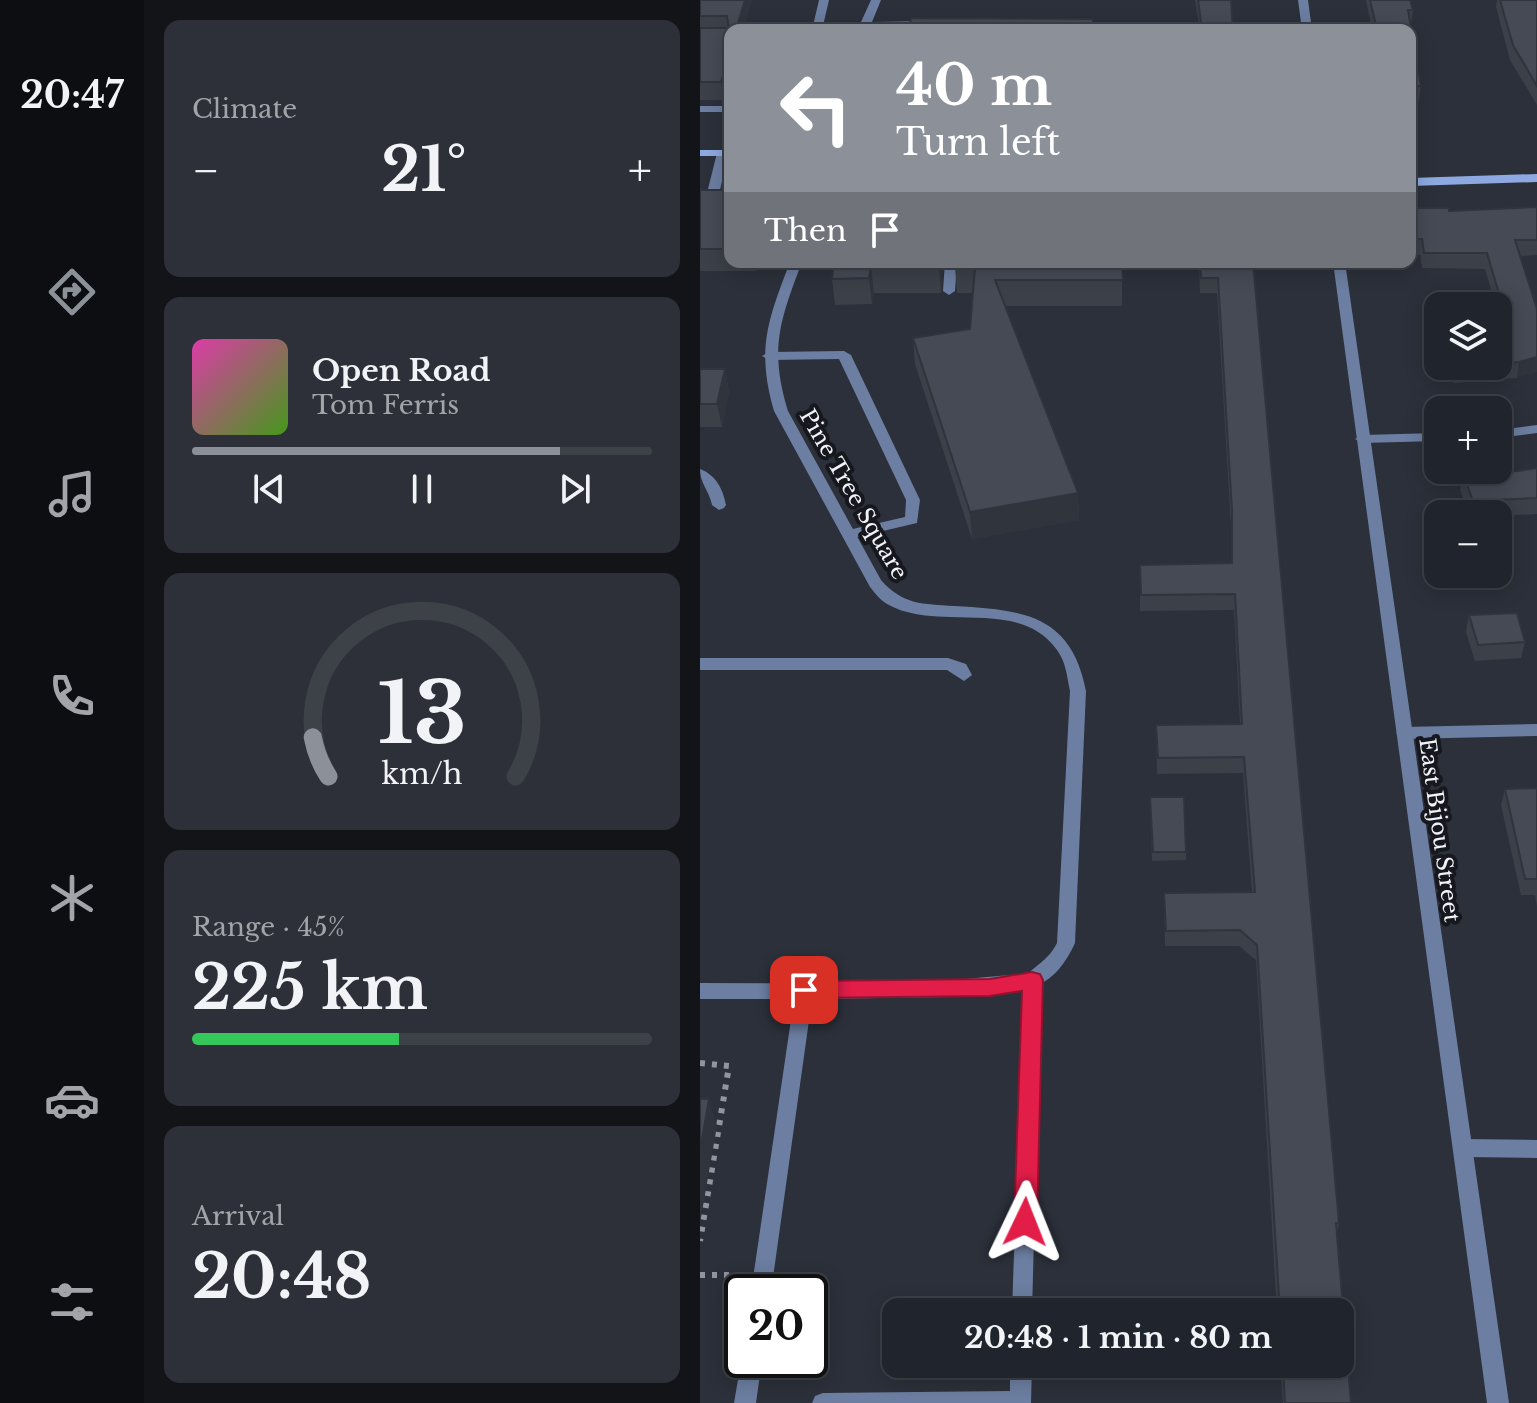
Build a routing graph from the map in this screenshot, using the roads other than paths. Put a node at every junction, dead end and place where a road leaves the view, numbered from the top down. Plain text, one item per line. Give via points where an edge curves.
1 (824, 0) edge
2 (876, 0) edge
3 (1303, 0) edge
4 (819, 24) edge
5 (865, 24) edge
6 (1306, 24) edge
7 (700, 109) edge
8 (724, 109) edge
9 (700, 153) edge
10 (724, 153) edge
11 (724, 159) edge
12 (1537, 178) edge
13 (1416, 182) edge
14 (724, 194) edge
15 (794, 268) edge
16 (951, 268) edge
17 (1340, 268) edge
18 (949, 291) dead end
19 (769, 356) junction
20 (1537, 429) edge
21 (1512, 432) edge
22 (1424, 437) edge
23 (1362, 439) junction
24 (700, 474) edge
25 (719, 505) dead end
26 (849, 534) junction
27 (700, 664) edge
28 (964, 675) dead end
29 (1537, 730) edge
30 (1404, 733) junction
31 (1032, 980) junction
32 (804, 990) junction
33 (700, 991) edge
34 (1463, 1148) junction
35 (1537, 1149) edge
36 (763, 1274) edge
37 (1022, 1298) edge
38 (748, 1378) edge
39 (1021, 1378) edge
40 (1020, 1402) edge
41 (745, 1403) edge
42 (823, 1403) edge
43 (1498, 1403) edge

1 - 4 street
2 - 5 street
3 - 6 street
7 - 8 street
9 - 10 main road
11 - 14 street via 713,193
12 - 13 main road
15 - 19 street, Pine Tree Square via 773,323
16 - 18 street
17 - 23 street, East Bijou Street
19 - 26 street, Pine Tree Square via 781,411
19 - 26 street via 844,355 913,500 912,520
20 - 21 street
22 - 23 street
23 - 30 street, East Bijou Street
24 - 25 street via 717,492
26 - 31 street, Pine Tree Square via 888,597 907,606 999,613 1029,622 1067,648 1076,668 1066,943 1058,961
27 - 28 street via 948,664
29 - 30 street
30 - 34 street, East Bijou Street
31 - 32 street via 990,988
31 - 37 street
32 - 33 street
32 - 36 street
34 - 35 street
34 - 43 street, East Bijou Street
38 - 41 street
39 - 40 street
40 - 42 street

